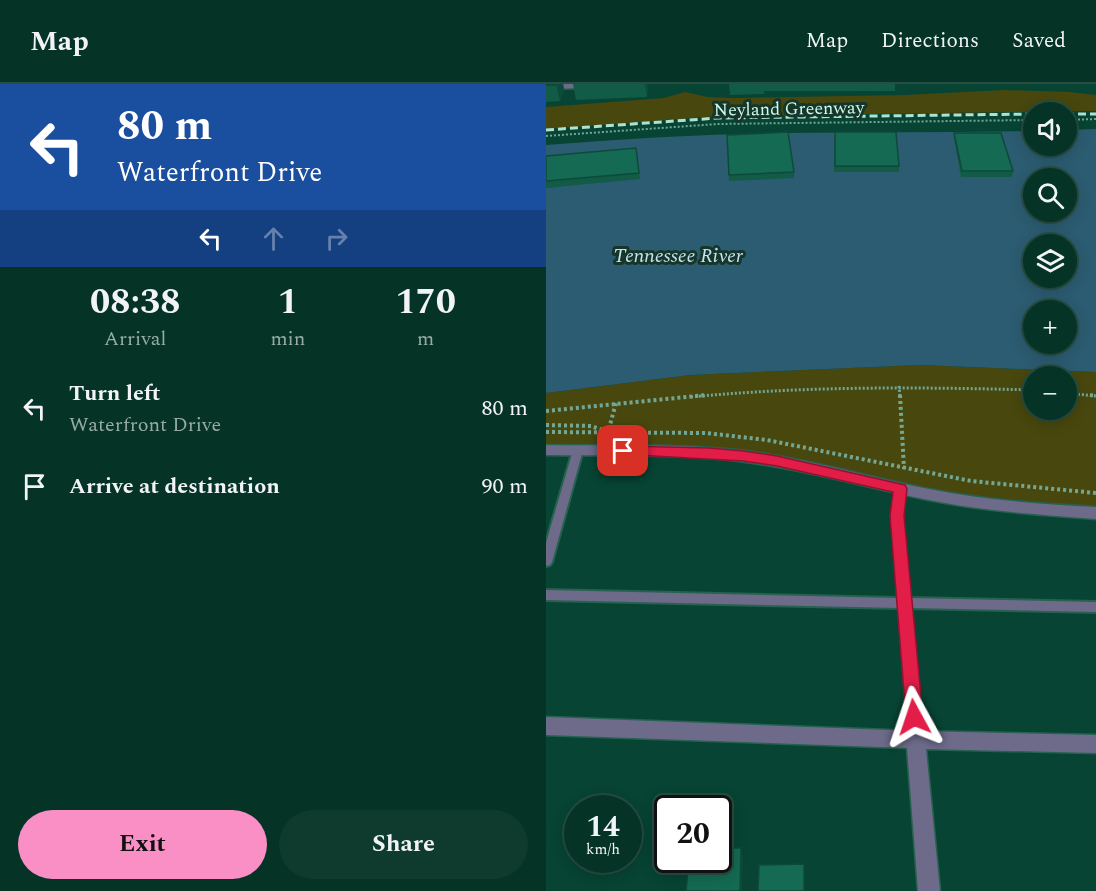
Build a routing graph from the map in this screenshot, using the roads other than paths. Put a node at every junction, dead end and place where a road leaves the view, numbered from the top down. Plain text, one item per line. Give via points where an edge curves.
1 (619, 84) edge
2 (546, 86) edge
3 (546, 450) edge
4 (578, 450) junction
5 (900, 489) junction
6 (1096, 513) edge
7 (546, 562) edge
8 (546, 596) edge
9 (905, 603) junction
10 (1096, 607) edge
11 (546, 726) edge
12 (916, 740) junction
13 (1096, 744) edge
14 (928, 891) edge

1 - 2 street
3 - 4 street
4 - 5 street via 743,456
4 - 7 lane
5 - 6 street via 1020,508
5 - 9 lane via 897,516
8 - 9 lane
9 - 10 lane
9 - 12 lane
11 - 12 street
12 - 13 street
12 - 14 street

